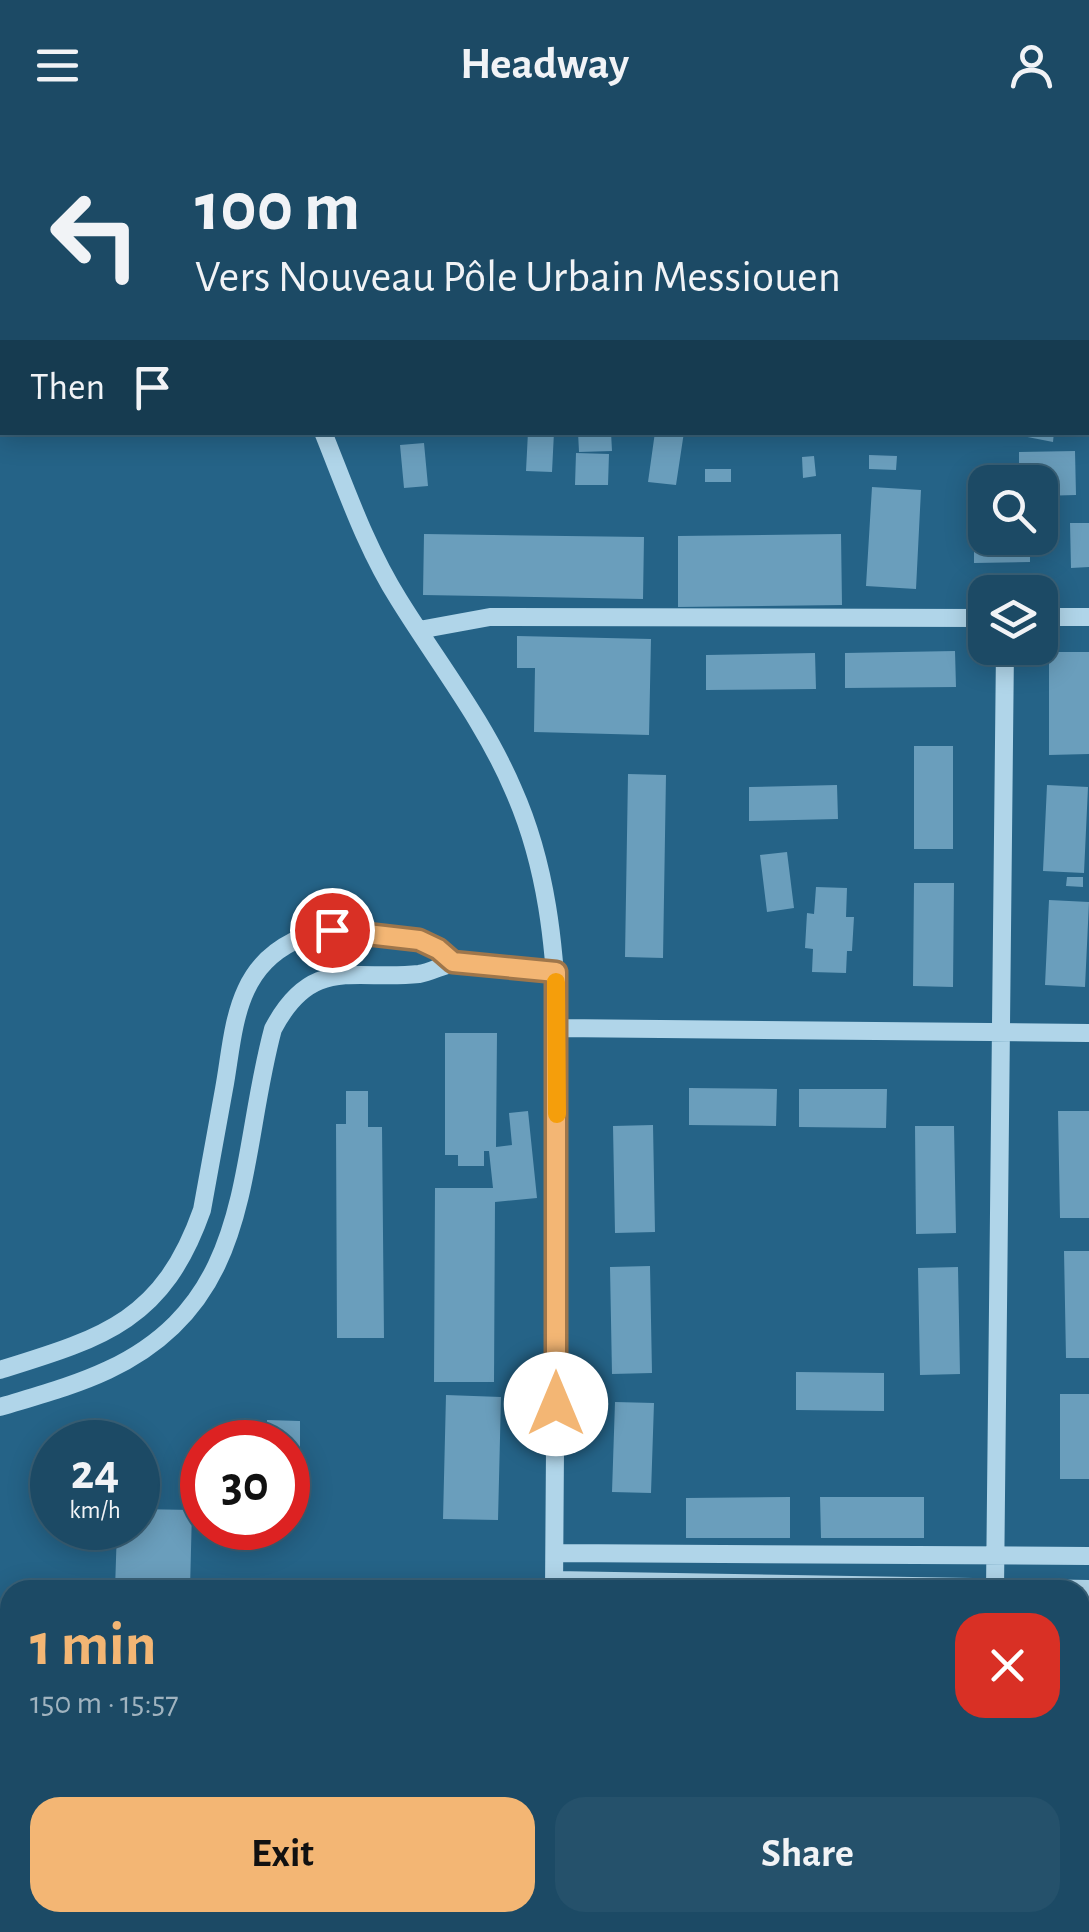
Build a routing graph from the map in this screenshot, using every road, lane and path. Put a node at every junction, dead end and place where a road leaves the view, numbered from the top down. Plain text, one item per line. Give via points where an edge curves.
1 (324, 435) edge
2 (1089, 617) edge
3 (968, 618) edge
4 (1058, 618) edge
5 (418, 630) junction
6 (1006, 665) edge
7 (453, 962) junction
8 (556, 972) junction
9 (558, 1028) junction
10 (1001, 1032) junction
11 (1089, 1034) edge
12 (0, 1370) edge
13 (0, 1407) edge
14 (556, 1554) junction
15 (995, 1555) junction
16 (1089, 1556) edge
17 (554, 1580) edge
18 (994, 1580) edge

1 - 5 street via 380,568
2 - 4 street
3 - 5 street via 490,617
5 - 8 street via 488,736 515,792 538,866
6 - 10 street
7 - 8 street
7 - 12 street via 419,940 354,930 310,934 272,955 239,1011 202,1210 176,1268 157,1293 108,1332
7 - 13 street via 422,974 332,976 290,1002 268,1046 234,1226 196,1300 157,1340 110,1370
8 - 9 street
9 - 10 street
9 - 14 street
10 - 11 street
10 - 15 street
14 - 15 street
14 - 17 street
15 - 16 street
15 - 18 street

